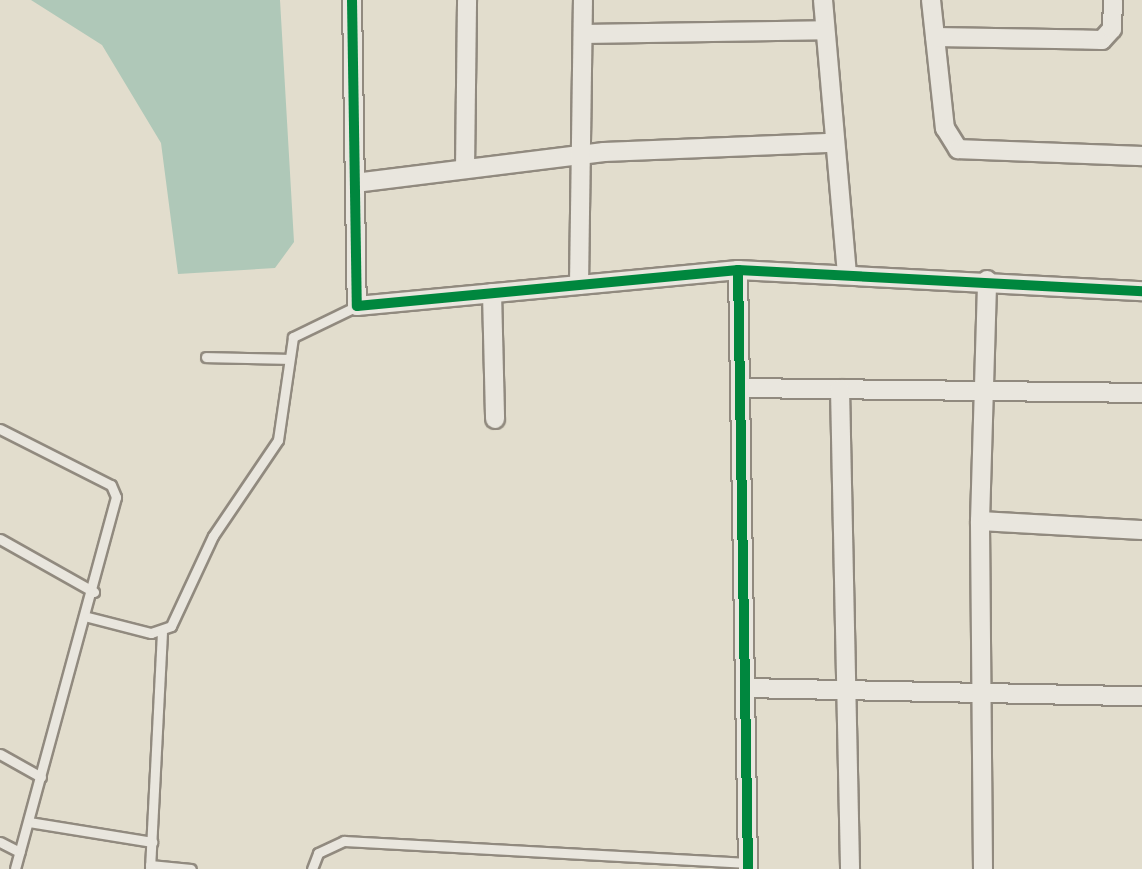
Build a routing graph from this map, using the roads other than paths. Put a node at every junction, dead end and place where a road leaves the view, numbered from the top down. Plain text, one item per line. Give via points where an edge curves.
1 (352, 0) edge
2 (467, 0) edge
3 (583, 0) edge
4 (823, 0) edge
5 (931, 0) edge
6 (1113, 0) edge
7 (825, 30) junction
8 (583, 34) junction
9 (935, 37) junction
10 (833, 143) junction
11 (585, 154) junction
12 (1142, 156) edge
13 (465, 168) junction
14 (355, 183) junction
15 (738, 270) junction
16 (847, 274) junction
17 (987, 280) junction
18 (579, 285) junction
19 (1142, 291) edge
20 (492, 293) junction
21 (357, 306) junction
22 (206, 357) dead end
23 (288, 359) junction
24 (740, 388) junction
25 (840, 389) junction
26 (988, 391) junction
27 (1142, 393) edge
28 (495, 419) dead end
29 (0, 429) edge
30 (980, 521) junction
31 (1142, 530) edge
32 (0, 539) edge
33 (94, 592) junction
34 (88, 617) junction
35 (162, 633) junction
36 (745, 688) junction
37 (846, 690) junction
38 (982, 693) junction
39 (1142, 696) edge
40 (0, 754) edge
41 (41, 777) junction
42 (29, 822) junction
43 (0, 842) edge
44 (152, 842) junction
45 (20, 852) junction
46 (748, 866) edge
47 (150, 867) edge
48 (15, 869) edge
49 (191, 869) edge
50 (312, 869) edge
51 (850, 869) edge
52 (983, 869) edge

1 - 14 street
2 - 13 street
3 - 8 street
4 - 7 street
5 - 9 street
6 - 9 street via 1112,29 1102,40
7 - 8 street
7 - 10 street
8 - 11 street
9 - 12 street via 945,128 958,149
10 - 11 street
10 - 16 street
11 - 13 street
11 - 18 street
13 - 14 street
14 - 21 street
15 - 16 street
15 - 18 street
15 - 24 street
16 - 17 street
17 - 19 street
17 - 26 street
18 - 20 street
20 - 21 street
20 - 28 street
21 - 23 lane via 299,331
22 - 23 lane
23 - 35 lane via 278,440 213,536 179,614
24 - 25 street
24 - 36 street
25 - 26 street
25 - 37 street
26 - 27 street
26 - 30 street
29 - 33 lane via 115,491
30 - 31 street
30 - 38 street
32 - 33 lane
33 - 34 lane
34 - 35 lane
34 - 41 lane
35 - 44 lane
36 - 37 street
36 - 46 street
37 - 38 street
37 - 51 street
38 - 39 street
38 - 52 street
40 - 41 lane
41 - 42 lane
42 - 44 lane
42 - 45 lane
43 - 45 lane
44 - 47 lane
45 - 48 lane
46 - 50 lane via 344,841 318,853
47 - 49 lane

